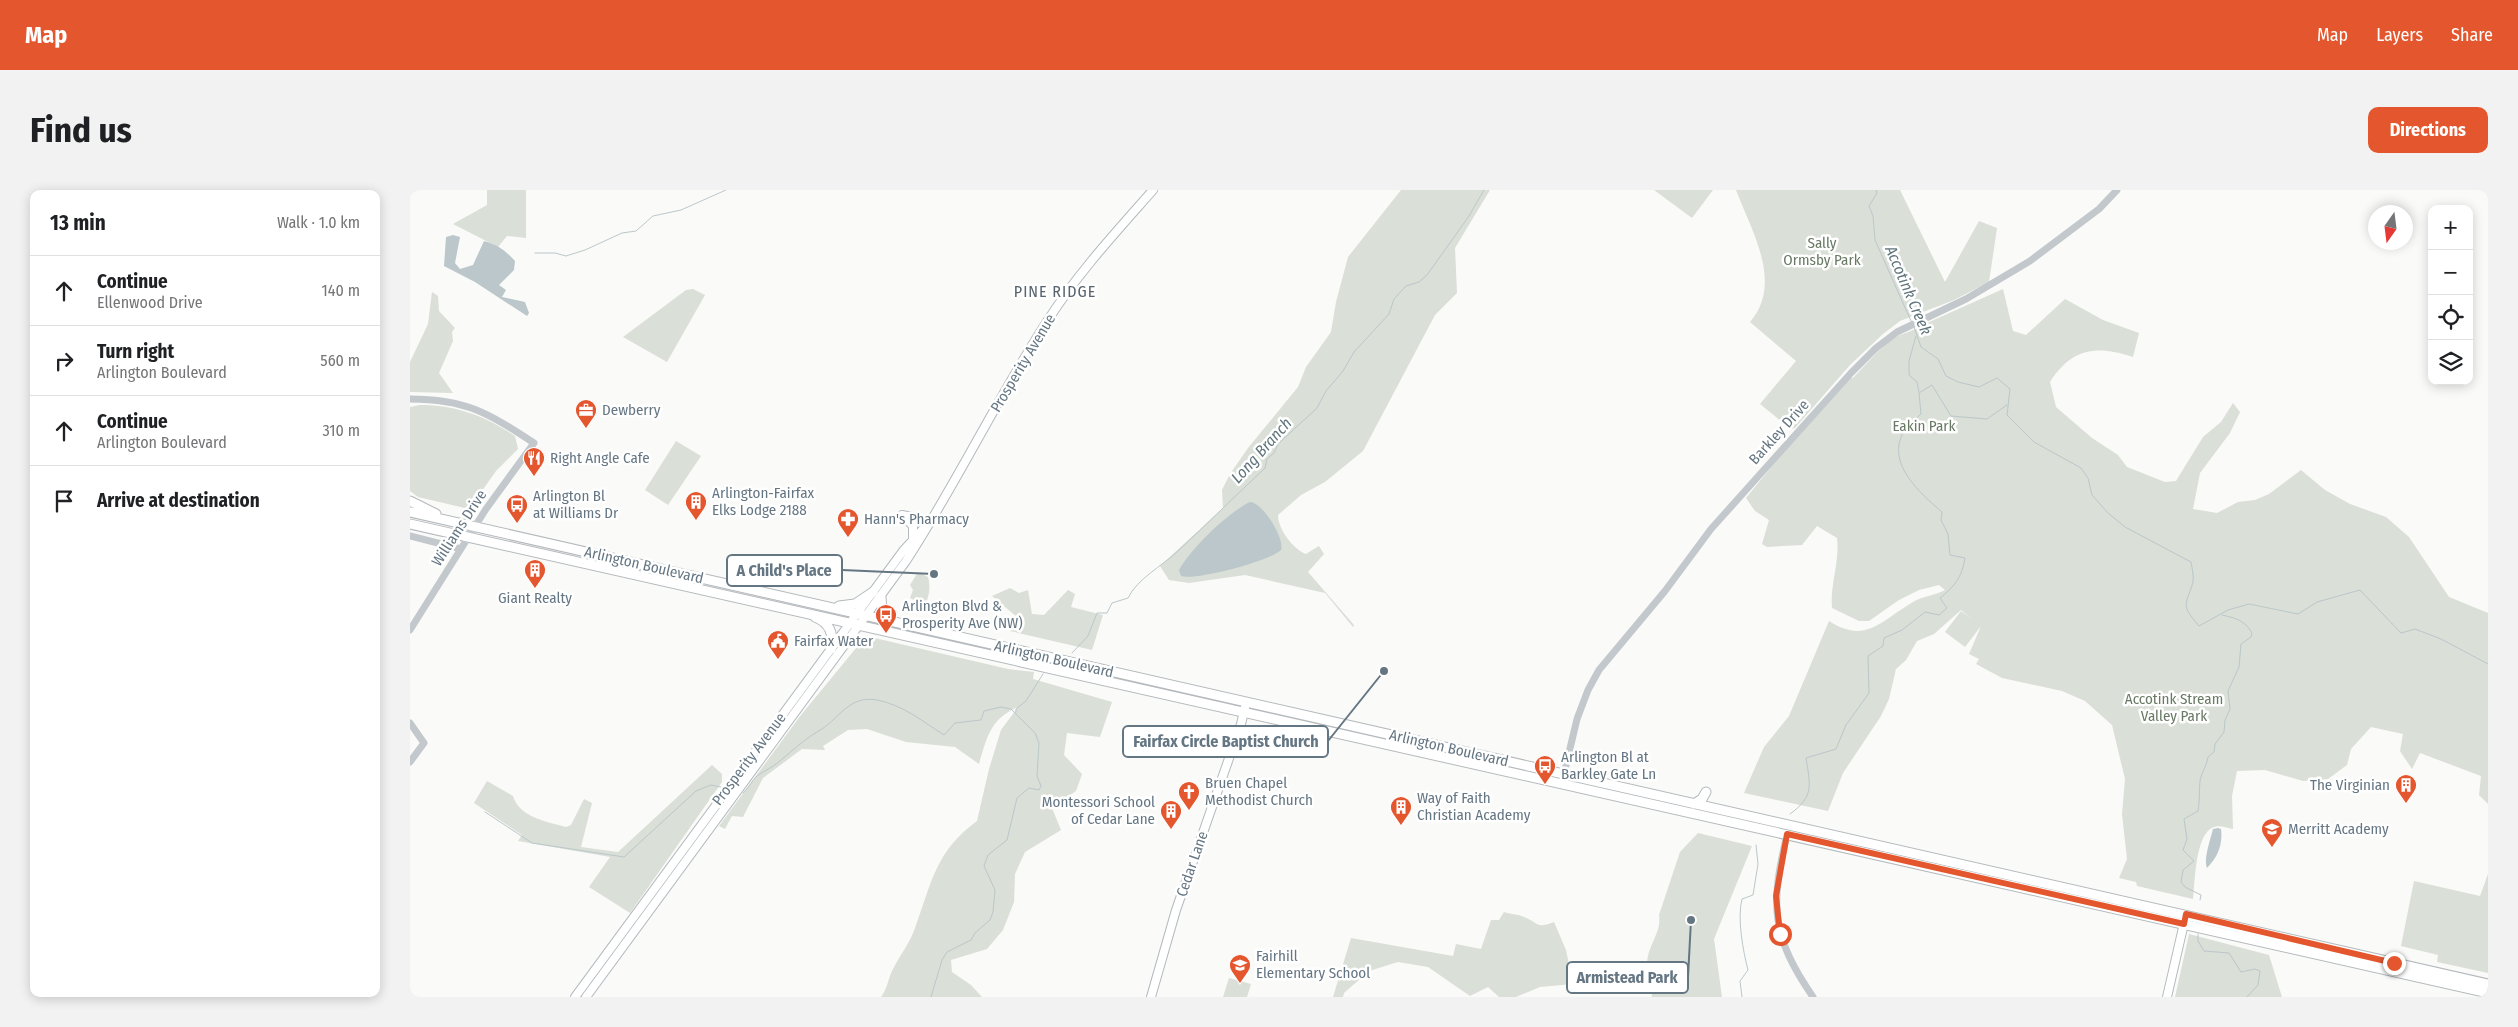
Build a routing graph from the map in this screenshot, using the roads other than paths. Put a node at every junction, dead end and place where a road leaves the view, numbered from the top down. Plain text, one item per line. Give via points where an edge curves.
1 (1153, 190) edge
2 (2117, 190) edge
3 (410, 399) edge
4 (410, 501) edge
5 (410, 512) edge
6 (445, 520) junction
7 (410, 524) edge
8 (928, 524) junction
9 (475, 526) junction
10 (410, 536) edge
11 (468, 537) junction
12 (913, 537) junction
13 (461, 549) junction
14 (877, 594) junction
15 (826, 606) junction
16 (798, 611) junction
17 (857, 613) junction
18 (866, 616) junction
19 (900, 623) junction
20 (855, 624) junction
21 (410, 630) edge
22 (830, 649) junction
23 (1245, 707) junction
24 (410, 723) edge
25 (410, 762) edge
26 (1563, 779) junction
27 (1706, 792) dead end
28 (1694, 804) junction
29 (1787, 834) junction
30 (2186, 914) junction
31 (2184, 924) junction
32 (2488, 984) edge
33 (2488, 993) edge
34 (575, 997) edge
35 (586, 997) edge
36 (1151, 997) edge
37 (1813, 997) edge
38 (2167, 997) edge

1 - 8 main road, Prosperity Avenue via 1049,318
2 - 26 street, Barkley Drive via 2098,209 2030,261 1966,299 1902,329 1866,357 1711,529 1593,679 1583,702
3 - 9 street, Williams Drive via 456,402 479,410 534,443
4 - 6 main road
5 - 6 main road, Arlington Boulevard
6 - 9 main road, Arlington Boulevard
7 - 11 main road, Arlington Boulevard
8 - 12 main road, Prosperity Avenue
8 - 12 main road via 921,519 902,516 913,526
8 - 14 main road, Prosperity Avenue
9 - 11 street, Williams Drive
9 - 15 main road, Arlington Boulevard
10 - 13 street
11 - 13 street, Williams Drive
11 - 16 main road, Arlington Boulevard
12 - 14 main road, Prosperity Avenue
13 - 21 street, Williams Drive
14 - 15 main road via 855,604
14 - 17 main road, Prosperity Avenue
14 - 18 main road, Prosperity Avenue
14 - 19 main road via 882,613
15 - 17 main road, Arlington Boulevard
16 - 20 main road, Arlington Boulevard
16 - 22 main road via 827,624 832,637
17 - 18 main road, Arlington Boulevard
17 - 20 main road, Prosperity Avenue
18 - 19 main road, Arlington Boulevard
18 - 20 main road, Prosperity Avenue
19 - 23 main road, Arlington Boulevard
20 - 22 main road, Prosperity Avenue
20 - 23 main road, Arlington Boulevard
20 - 35 main road, Prosperity Avenue
22 - 34 main road, Prosperity Avenue
23 - 26 main road, Arlington Boulevard
23 - 36 main road, Cedar Lane via 1174,917
24 - 25 street via 424,743
26 - 28 main road, Arlington Boulevard
26 - 29 main road, Arlington Boulevard
27 - 28 main road
28 - 30 main road, Arlington Boulevard
29 - 31 main road, Arlington Boulevard
29 - 37 street via 1778,876 1776,915 1786,951
30 - 31 main road
30 - 32 main road, Arlington Boulevard
31 - 33 main road, Arlington Boulevard
31 - 38 main road

